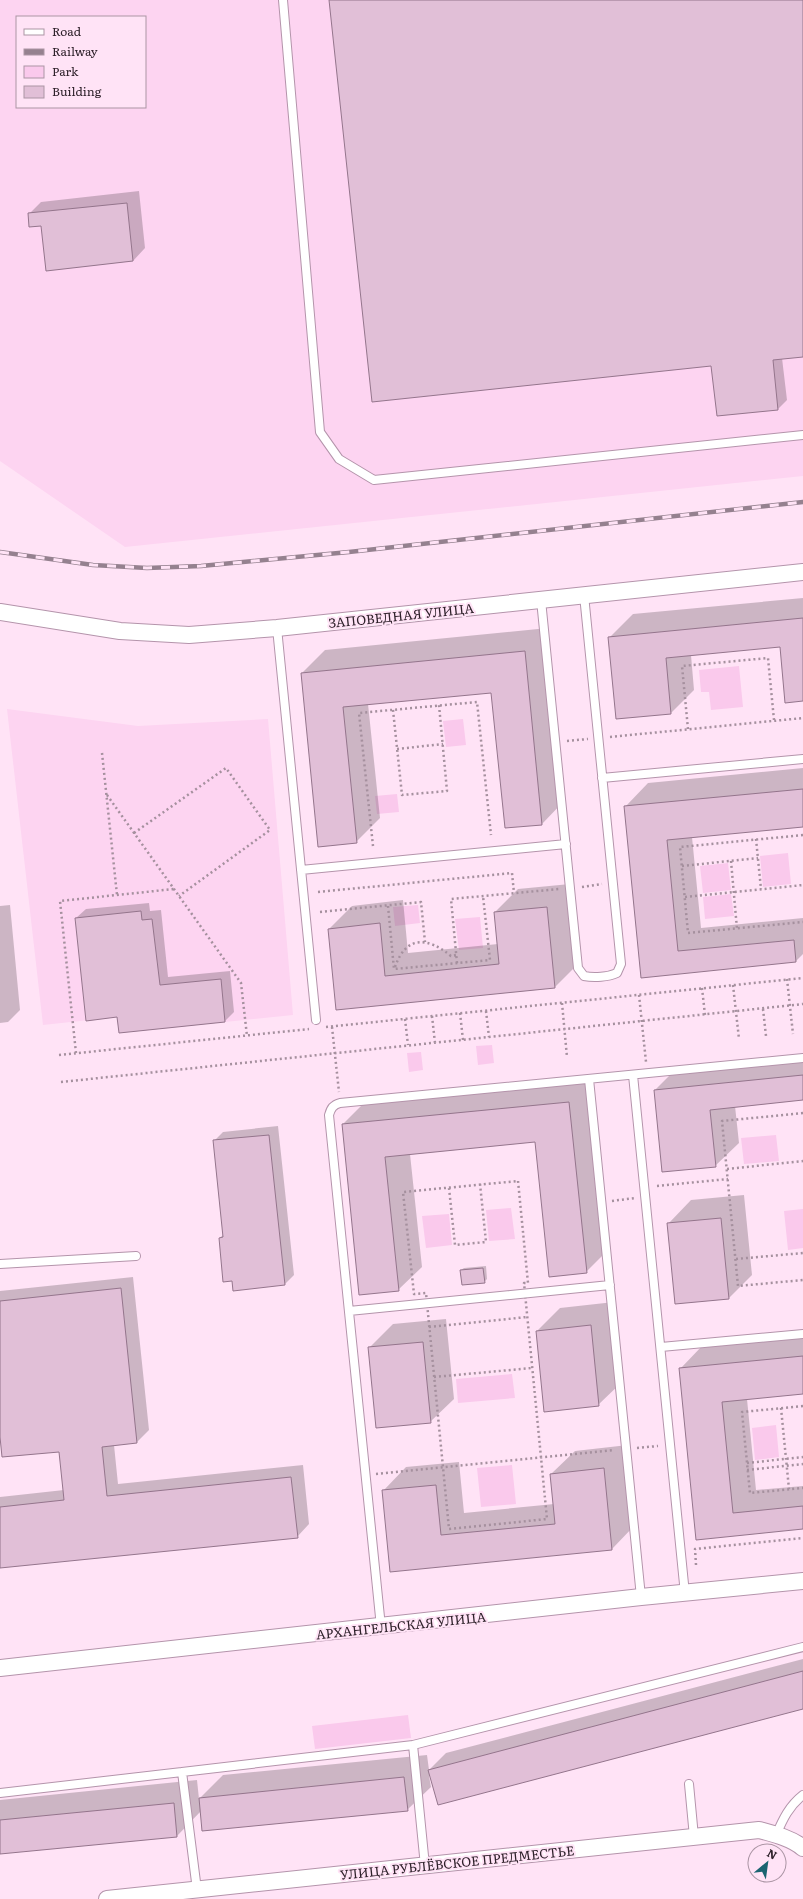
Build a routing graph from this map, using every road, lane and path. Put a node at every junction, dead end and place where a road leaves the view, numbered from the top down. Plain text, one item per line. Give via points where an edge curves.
1 (283, 0) edge
2 (803, 436) edge
3 (803, 572) edge
4 (584, 595) junction
5 (541, 600) junction
6 (0, 612) edge
7 (277, 628) junction
8 (439, 705) junction
9 (393, 710) junction
10 (803, 718) edge
11 (774, 720) junction
12 (688, 729) junction
13 (598, 738) junction
14 (556, 742) junction
15 (442, 744) junction
16 (397, 749) junction
17 (102, 753) dead end
18 (803, 758) edge
19 (602, 778) junction
20 (107, 795) junction
21 (134, 833) junction
22 (491, 835) dead end
23 (803, 835) edge
24 (756, 839) junction
25 (566, 844) junction
26 (373, 846) dead end
27 (758, 858) junction
28 (730, 861) junction
29 (682, 866) junction
30 (301, 870) junction
31 (613, 884) junction
32 (803, 885) edge
33 (570, 888) junction
34 (174, 889) junction
35 (761, 889) junction
36 (318, 892) dead end
37 (734, 892) junction
38 (514, 893) junction
39 (117, 894) junction
40 (179, 896) junction
41 (483, 896) junction
42 (685, 897) junction
43 (388, 906) junction
44 (320, 912) dead end
45 (803, 922) edge
46 (737, 929) junction
47 (425, 942) junction
48 (456, 955) junction
49 (457, 963) junction
50 (394, 969) junction
51 (803, 978) edge
52 (787, 979) junction
53 (733, 985) junction
54 (702, 988) junction
55 (639, 995) junction
56 (562, 1003) junction
57 (803, 1004) edge
58 (790, 1006) junction
59 (763, 1009) junction
60 (486, 1011) junction
61 (736, 1011) junction
62 (460, 1014) junction
63 (705, 1015) junction
64 (432, 1016) junction
65 (405, 1019) junction
66 (642, 1021) junction
67 (317, 1024) joint
68 (332, 1027) junction
69 (325, 1028) dead end
70 (564, 1029) junction
71 (793, 1034) dead end
72 (247, 1036) junction
73 (766, 1036) dead end
74 (489, 1037) junction
75 (739, 1039) dead end
76 (463, 1040) junction
77 (435, 1043) junction
78 (408, 1045) junction
79 (76, 1053) junction
80 (335, 1053) junction
81 (58, 1055) dead end
82 (567, 1057) dead end
83 (803, 1058) edge
84 (647, 1073) junction
85 (633, 1075) junction
86 (589, 1079) junction
87 (61, 1082) dead end
88 (340, 1103) junction
89 (803, 1113) edge
90 (803, 1161) edge
91 (727, 1169) junction
92 (728, 1179) junction
93 (480, 1184) junction
94 (667, 1185) dead end
95 (449, 1188) junction
96 (803, 1253) edge
97 (136, 1256) dead end
98 (526, 1259) dead end
99 (736, 1259) junction
100 (0, 1264) edge
101 (411, 1270) dead end
102 (803, 1280) edge
103 (610, 1285) junction
104 (349, 1311) junction
105 (527, 1317) dead end
106 (429, 1327) dead end
107 (528, 1331) dead end
108 (803, 1334) edge
109 (430, 1341) dead end
110 (661, 1348) junction
111 (532, 1368) junction
112 (434, 1378) junction
113 (803, 1406) edge
114 (781, 1408) junction
115 (599, 1452) dead end
116 (803, 1457) edge
117 (541, 1458) junction
118 (786, 1459) junction
119 (747, 1462) junction
120 (803, 1464) edge
121 (787, 1466) junction
122 (443, 1467) junction
123 (747, 1470) junction
124 (383, 1473) dead end
125 (803, 1488) edge
126 (789, 1489) junction
127 (803, 1538) edge
128 (696, 1565) dead end
129 (803, 1581) edge
130 (685, 1594) junction
131 (641, 1597) junction
132 (381, 1627) junction
133 (803, 1647) edge
134 (0, 1668) edge
135 (413, 1745) junction
136 (182, 1772) junction
137 (689, 1784) dead end
138 (0, 1794) edge
139 (803, 1795) edge
140 (776, 1835) junction
141 (694, 1837) junction
142 (803, 1848) edge
143 (425, 1866) junction
144 (197, 1890) junction
145 (107, 1899) edge

1 - 2 lane via 320,432 339,459 374,480
3 - 4 street, ЗАПОВЕДНАЯ УЛИЦА
4 - 5 street, ЗАПОВЕДНАЯ УЛИЦА
4 - 13 lane
5 - 7 street, ЗАПОВЕДНАЯ УЛИЦА
5 - 14 lane
6 - 7 street, ЗАПОВЕДНАЯ УЛИЦА via 120,631 189,634
7 - 30 lane
8 - 9 path
8 - 15 path
8 - 22 path via 477,702
9 - 16 path
9 - 26 path via 359,713
10 - 11 path
11 - 12 path
11 - 12 path via 768,658 682,666
12 - 13 path
13 - 14 path
13 - 19 lane
14 - 25 lane
15 - 16 path
15 - 16 path via 447,791 402,795
17 - 20 path
18 - 19 lane
19 - 31 lane
20 - 21 path
20 - 39 path
21 - 34 path
21 - 40 path via 226,768 270,830
23 - 24 path
24 - 27 path
24 - 29 path via 680,847
25 - 30 lane
25 - 33 lane
27 - 28 path
27 - 35 path
28 - 29 path
28 - 37 path
29 - 42 path
30 - 67 lane
31 - 33 path
31 - 33 lane via 621,964 620,969 613,975 584,976 578,968
32 - 35 path
33 - 38 path
34 - 39 path
34 - 40 path
35 - 37 path
36 - 38 path via 512,873
37 - 42 path
37 - 46 path
38 - 41 path
39 - 79 path via 60,901
40 - 72 path via 241,983
41 - 48 path via 451,899
41 - 49 path via 490,960
42 - 46 path via 688,933
43 - 44 path
43 - 47 path via 421,902
43 - 50 path
45 - 46 path
47 - 48 path via 442,948 451,956
47 - 50 path via 408,946 401,953
48 - 49 path
49 - 50 path
51 - 52 path
52 - 53 path
52 - 58 path
53 - 54 path
53 - 61 path
54 - 55 path
54 - 63 path
55 - 56 path
55 - 66 path
56 - 60 path
56 - 70 path
57 - 58 path
58 - 59 path
58 - 71 path
59 - 61 path
59 - 73 path
60 - 62 path
60 - 74 path
61 - 63 path
61 - 75 path
62 - 64 path
62 - 76 path
63 - 66 path
64 - 65 path
64 - 77 path
65 - 68 path
65 - 78 path
66 - 70 path
66 - 84 path
67 - 72 path
68 - 69 path
68 - 80 path
70 - 74 path
70 - 82 path
72 - 79 path
74 - 76 path
76 - 77 path
77 - 78 path
78 - 80 path
79 - 81 path
80 - 87 path
80 - 88 path
83 - 84 lane
84 - 85 lane
85 - 86 lane
85 - 110 lane
86 - 88 lane
86 - 103 lane
88 - 104 lane via 331,1108 329,1115
89 - 91 path via 722,1121
90 - 91 path
91 - 92 path
92 - 94 path
92 - 99 path
93 - 95 path
93 - 95 path via 486,1242 455,1245
93 - 98 path via 518,1181
95 - 101 path via 403,1192
96 - 99 path
97 - 100 lane
99 - 102 path via 738,1286
103 - 104 lane
103 - 131 lane
104 - 132 lane
105 - 106 path
107 - 111 path
108 - 110 lane
109 - 112 path
110 - 130 lane
111 - 112 path
111 - 117 path
112 - 122 path
113 - 114 path
114 - 118 path
114 - 119 path via 742,1412
115 - 117 path
116 - 118 path
117 - 122 path
117 - 122 path via 547,1519 449,1529
118 - 119 path
118 - 121 path
119 - 123 path
120 - 121 path
121 - 123 path
121 - 126 path
122 - 124 path
123 - 126 path via 750,1493
125 - 126 path
127 - 128 path via 695,1549
129 - 130 street, АРХАНГЕЛЬСКАЯ УЛИЦА
130 - 131 street, АРХАНГЕЛЬСКАЯ УЛИЦА
131 - 132 street, АРХАНГЕЛЬСКАЯ УЛИЦА
132 - 134 street, АРХАНГЕЛЬСКАЯ УЛИЦА
133 - 135 lane
135 - 136 lane
135 - 143 lane
136 - 138 lane
136 - 144 lane
137 - 141 lane
139 - 140 lane via 796,1800 784,1817
140 - 141 street, УЛИЦА РУБЛЁВСКОЕ ПРЕДМЕСТЬЕ via 759,1830
140 - 142 street, УЛИЦА РУБЛЁВСКОЕ ПРЕДМЕСТЬЕ
141 - 143 street, УЛИЦА РУБЛЁВСКОЕ ПРЕДМЕСТЬЕ
143 - 144 street, УЛИЦА РУБЛЁВСКОЕ ПРЕДМЕСТЬЕ
144 - 145 street, УЛИЦА РУБЛЁВСКОЕ ПРЕДМЕСТЬЕ

